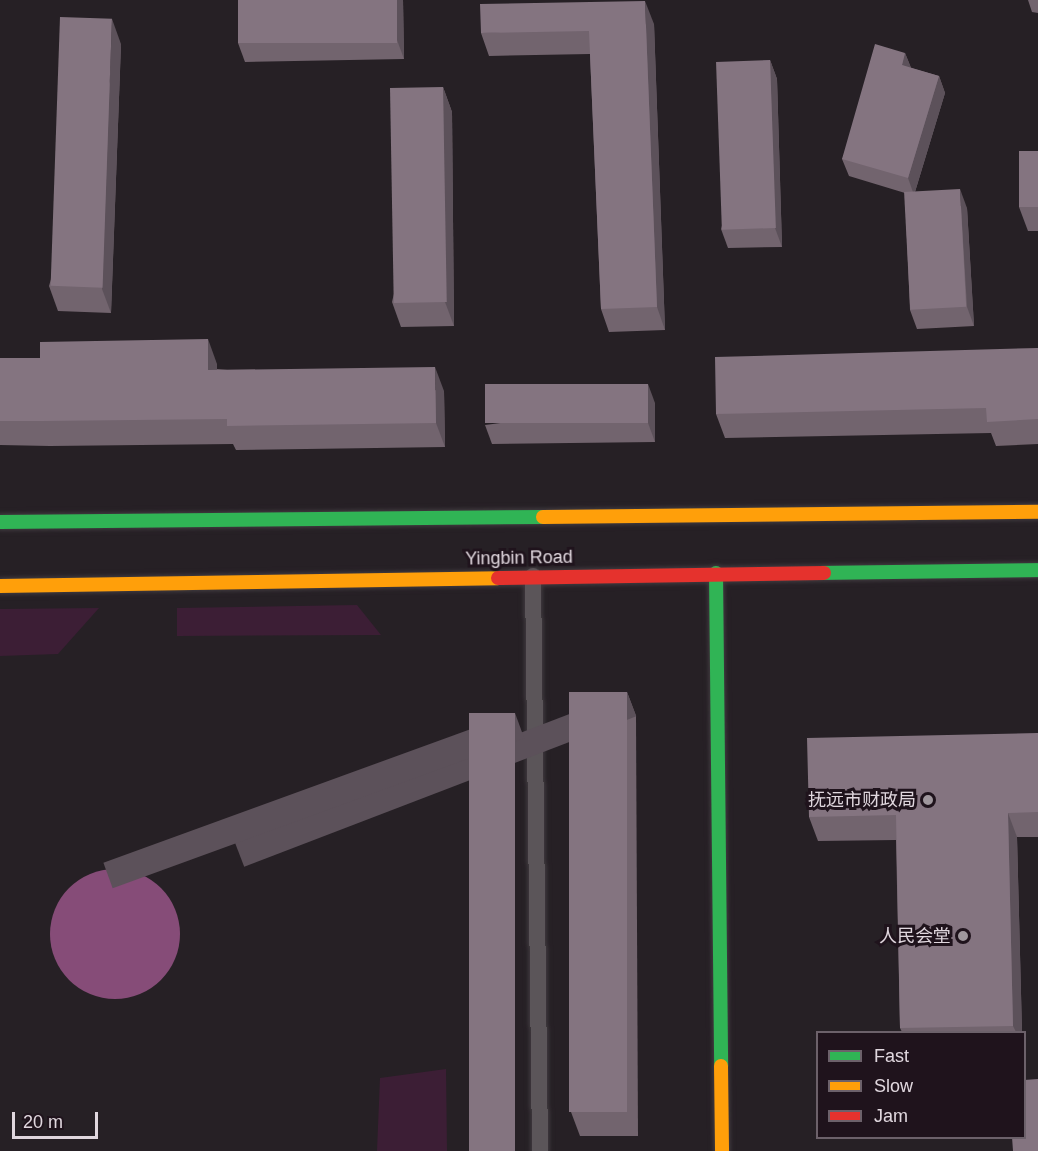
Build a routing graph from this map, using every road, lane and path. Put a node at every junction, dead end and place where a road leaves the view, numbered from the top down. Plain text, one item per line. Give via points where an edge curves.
1 (1038, 512) edge
2 (0, 522) edge
3 (1038, 570) edge
4 (716, 573) junction
5 (533, 576) junction
6 (0, 586) edge
7 (540, 1151) edge
8 (722, 1151) edge

1 - 2 main road
3 - 4 main road, Yingbin Road
4 - 5 main road, Yingbin Road
4 - 8 main road
5 - 6 main road, Yingbin Road
5 - 7 lane

